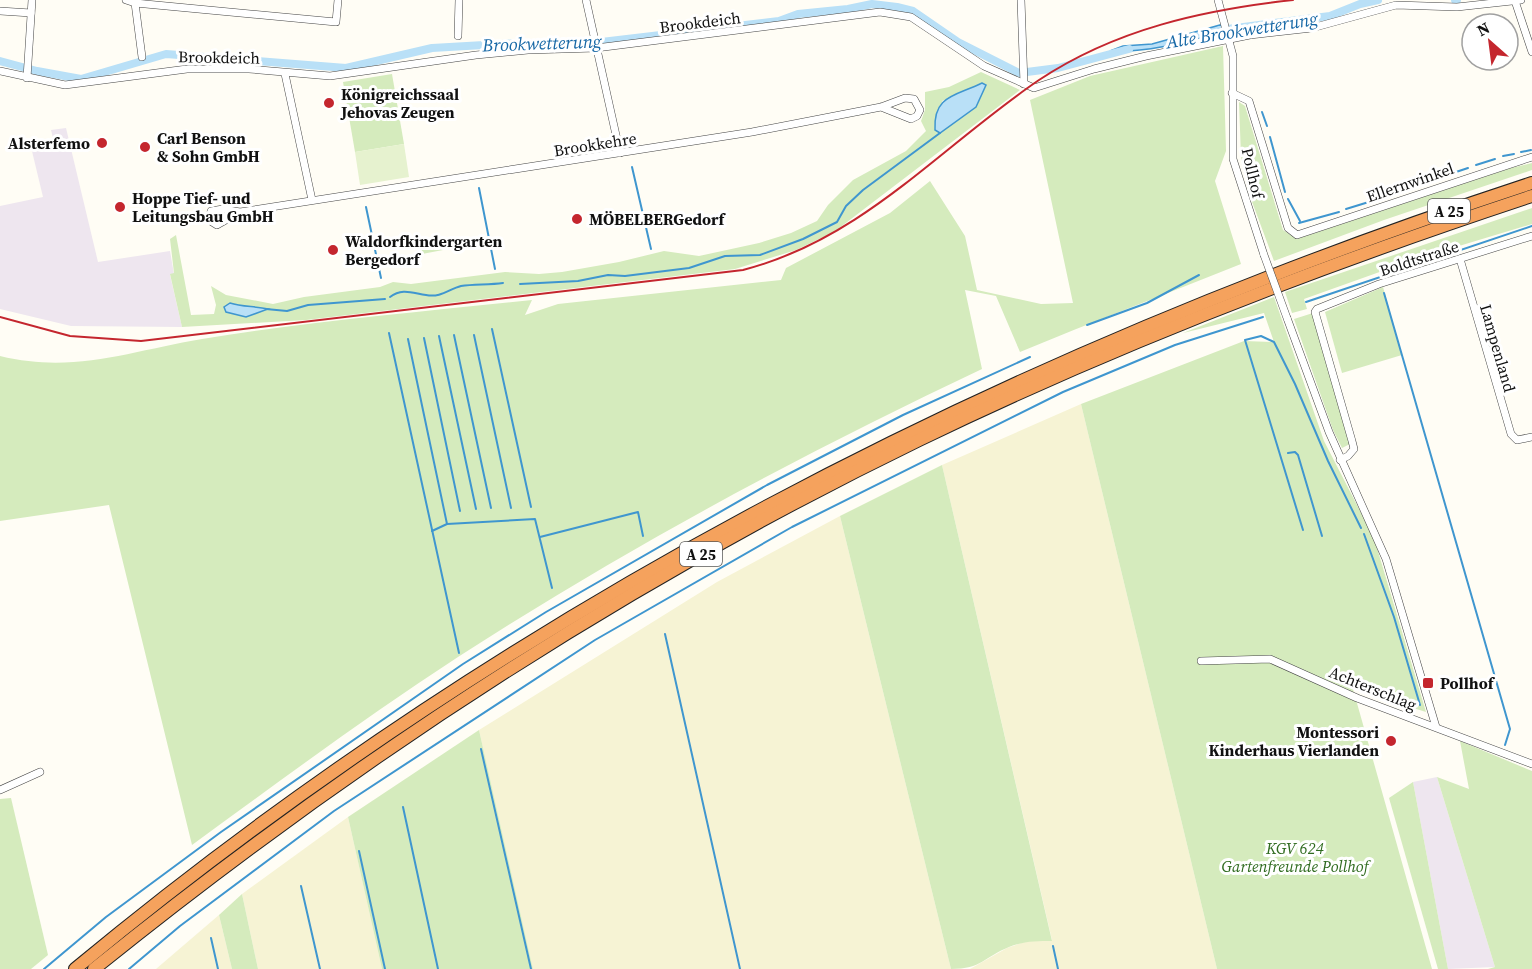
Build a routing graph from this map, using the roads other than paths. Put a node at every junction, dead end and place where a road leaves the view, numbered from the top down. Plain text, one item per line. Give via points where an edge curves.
1 (32, 0) edge
2 (126, 0) edge
3 (338, 0) edge
4 (459, 0) edge
5 (586, 0) edge
6 (1021, 0) edge
7 (1218, 0) edge
8 (1518, 1) edge
9 (135, 3) junction
10 (0, 11) edge
11 (32, 13) junction
12 (458, 36) dead end
13 (1229, 38) junction
14 (595, 44) junction
15 (1532, 52) edge
16 (142, 57) dead end
17 (0, 71) edge
18 (285, 74) junction
19 (28, 75) junction
20 (1024, 84) junction
21 (1232, 93) junction
22 (881, 107) junction
23 (621, 153) junction
24 (1532, 157) edge
25 (1532, 183) edge
26 (1532, 196) edge
27 (312, 200) junction
28 (240, 212) dead end
29 (1297, 235) joint
30 (1532, 236) edge
31 (1460, 259) junction
32 (1532, 437) edge
33 (1340, 460) junction
34 (1201, 661) dead end
35 (1436, 727) junction
36 (1532, 764) edge
37 (40, 772) dead end
38 (0, 790) edge
39 (75, 969) edge
40 (94, 969) edge

1 - 11 street
2 - 9 street
3 - 9 street via 336,22
4 - 12 street
5 - 14 street
6 - 20 street
7 - 13 street, Pollhof
8 - 13 street, Brookdeich via 1457,7 1396,5 1312,28
8 - 15 street
9 - 16 street
10 - 11 street
11 - 19 street
13 - 20 street, Brookdeich via 1094,69 1036,88
13 - 21 street, Pollhof via 1233,56
14 - 18 street, Brookdeich via 351,75
14 - 20 street, Brookdeich via 888,12 911,17 984,66
14 - 23 street
17 - 19 street, Brookdeich
18 - 19 street, Brookdeich via 249,69 187,69 78,85
18 - 27 street
21 - 29 street, Pollhof via 1249,101 1288,228
21 - 33 street, Pollhof, bridge via 1233,159
22 - 22 street, Brookkehre via 910,98 918,102 920,110 911,119
22 - 23 street, Brookkehre
23 - 27 street, Brookkehre
24 - 29 street, Ellernwinkel
25 - 39 highway, A 25 via 1367,239 1176,312 912,430 727,526 567,619 410,719 258,826
26 - 40 highway, A 25 via 1282,283 1073,369 918,440 732,537 575,628 418,729 265,836
27 - 28 street, Brookkehre
30 - 31 street, Boldtstraße
31 - 32 street, Lampenland via 1503,415 1517,440
31 - 33 street, Boldtstraße via 1379,284 1315,312 1354,448
33 - 35 street via 1386,559
34 - 35 street, Achterschlag via 1270,659 1357,698
35 - 36 street, Achterschlag
37 - 38 street

